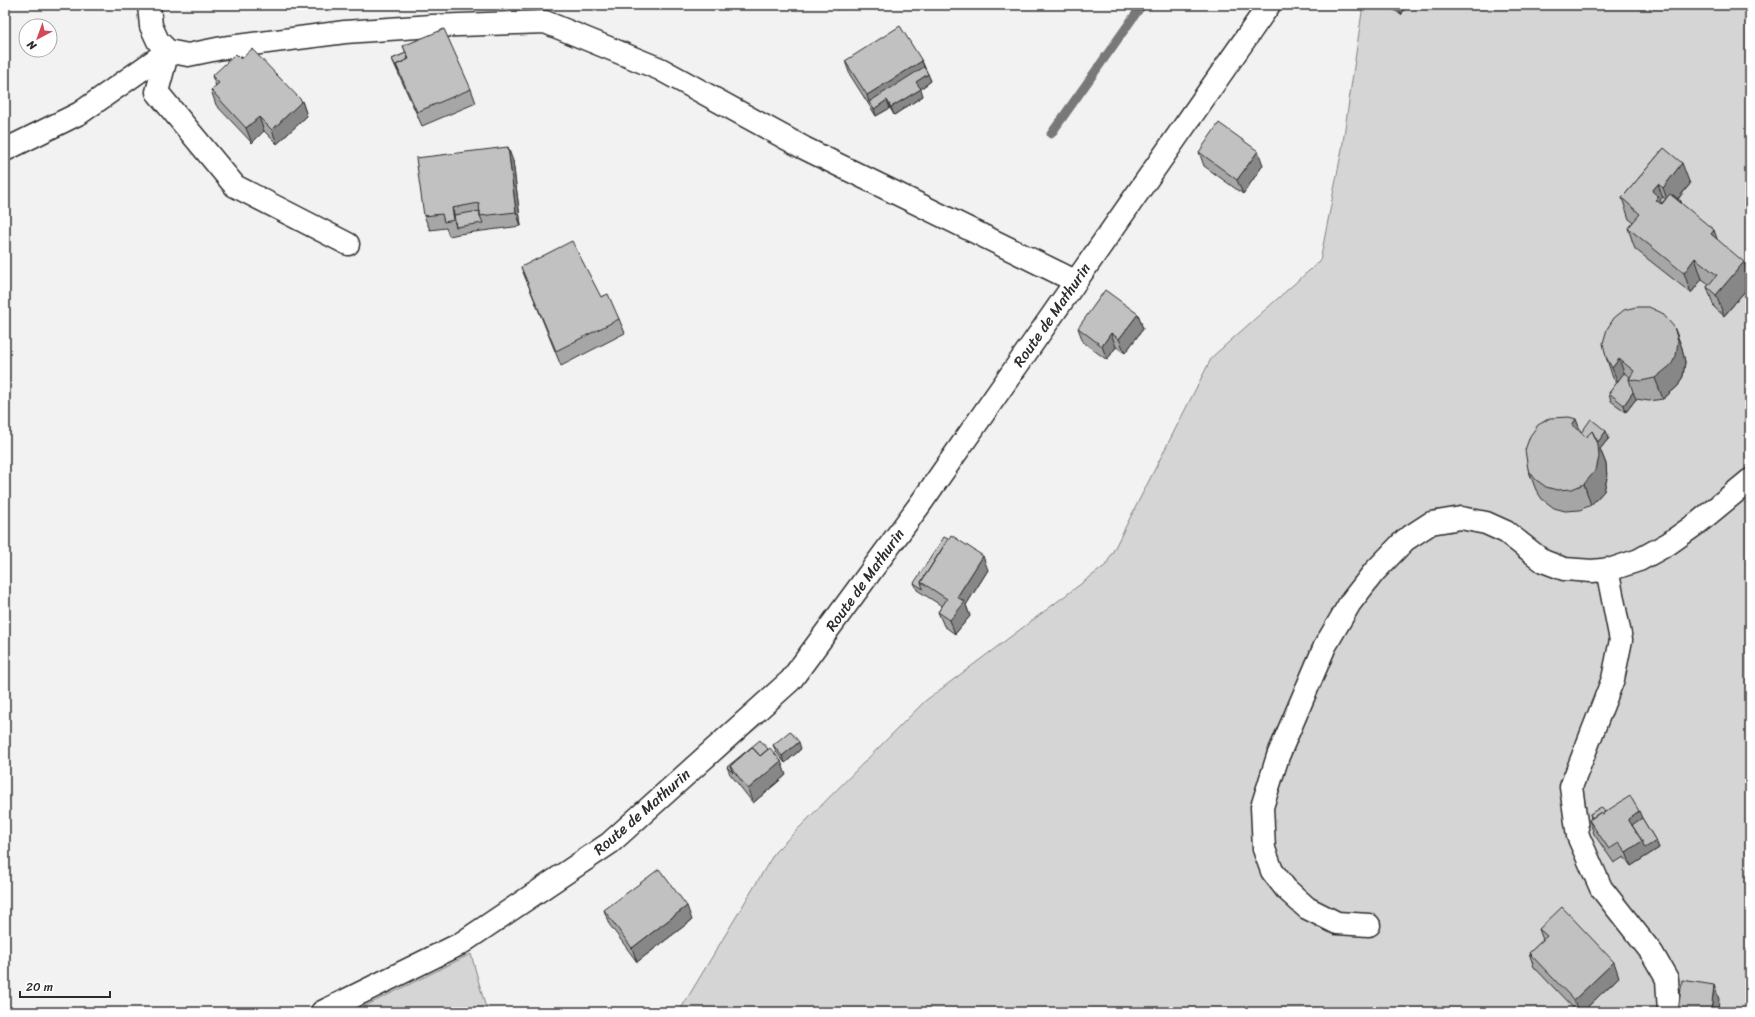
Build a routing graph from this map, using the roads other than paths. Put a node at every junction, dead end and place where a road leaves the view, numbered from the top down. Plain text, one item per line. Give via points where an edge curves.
1 (149, 5) edge
2 (1269, 5) edge
3 (168, 50) junction
4 (5, 150) edge
5 (348, 244) dead end
6 (1075, 281) junction
7 (1750, 480) edge
8 (1607, 570) junction
9 (1369, 925) dead end
10 (322, 1012) edge
11 (1669, 1012) edge

1 - 3 street via 150,26 158,41
2 - 6 street, Route de Mathurin
3 - 4 street via 80,113
3 - 5 street via 157,92 235,186
3 - 6 street via 188,55 222,48 353,31 545,22 660,69 804,148
6 - 10 street, Route de Mathurin via 921,503 791,680 610,843 460,944
7 - 8 street via 1668,544 1639,560
8 - 9 street via 1564,569 1543,560 1506,532 1486,523 1461,518 1432,522 1405,540 1374,572 1350,603 1325,646 1278,756 1262,807 1262,828 1264,849 1272,871 1286,889 1307,908 1337,923
8 - 11 street via 1621,640 1613,679 1571,787 1578,836 1601,888 1652,953 1667,979

